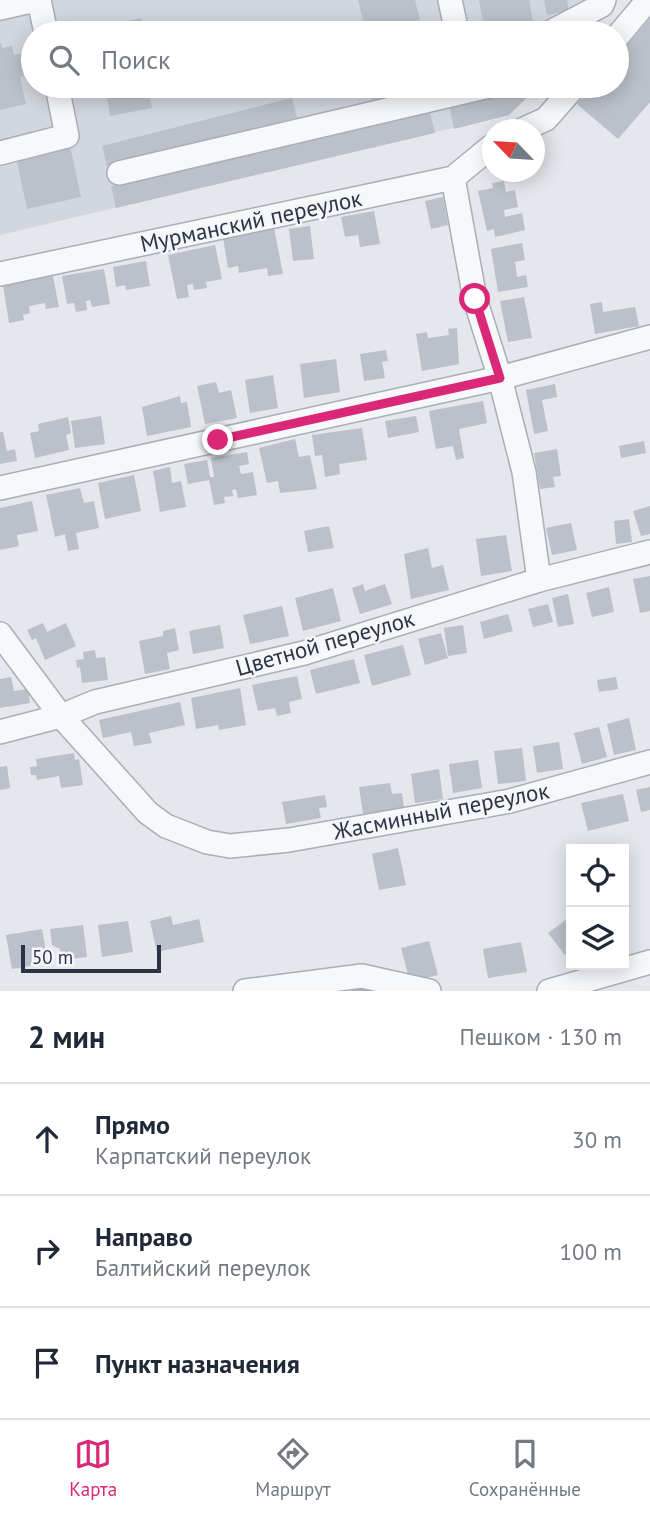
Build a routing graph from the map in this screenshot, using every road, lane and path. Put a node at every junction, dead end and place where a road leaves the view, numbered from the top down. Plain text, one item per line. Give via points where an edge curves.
1 (37, 0) edge
2 (450, 0) edge
3 (604, 0) edge
4 (648, 0) edge
5 (0, 8) edge
6 (579, 8) edge
7 (43, 21) edge
8 (454, 21) edge
9 (563, 21) edge
10 (629, 23) edge
11 (59, 98) edge
12 (438, 98) edge
13 (564, 98) edge
14 (545, 119) edge
15 (0, 153) edge
16 (482, 154) edge
17 (119, 173) dead end
18 (453, 178) junction
19 (0, 274) edge
20 (650, 337) edge
21 (500, 378) junction
22 (0, 488) edge
23 (650, 552) edge
24 (540, 580) junction
25 (0, 634) edge
26 (61, 716) junction
27 (0, 732) edge
28 (650, 762) edge
29 (650, 962) edge
30 (608, 973) junction
31 (287, 987) edge
32 (245, 991) edge
33 (429, 991) edge
34 (549, 991) edge
35 (625, 991) edge

1 - 5 street
1 - 7 street
2 - 8 street
3 - 6 street via 602,5
4 - 10 street
6 - 9 street
11 - 15 street via 67,136
12 - 17 street
13 - 14 street
16 - 18 street, Мурманский переулок
18 - 19 street, Мурманский переулок
18 - 21 street via 475,299
20 - 21 street
21 - 22 street
21 - 24 street via 524,472
23 - 24 street, Цветной переулок
24 - 26 street, Цветной переулок via 304,653 95,702
25 - 26 street
26 - 27 street, Цветной переулок
26 - 28 street, Жасминный переулок via 148,813 185,834 230,846 510,802
29 - 30 street
30 - 34 street
30 - 35 street
31 - 32 street
31 - 33 street via 362,976

